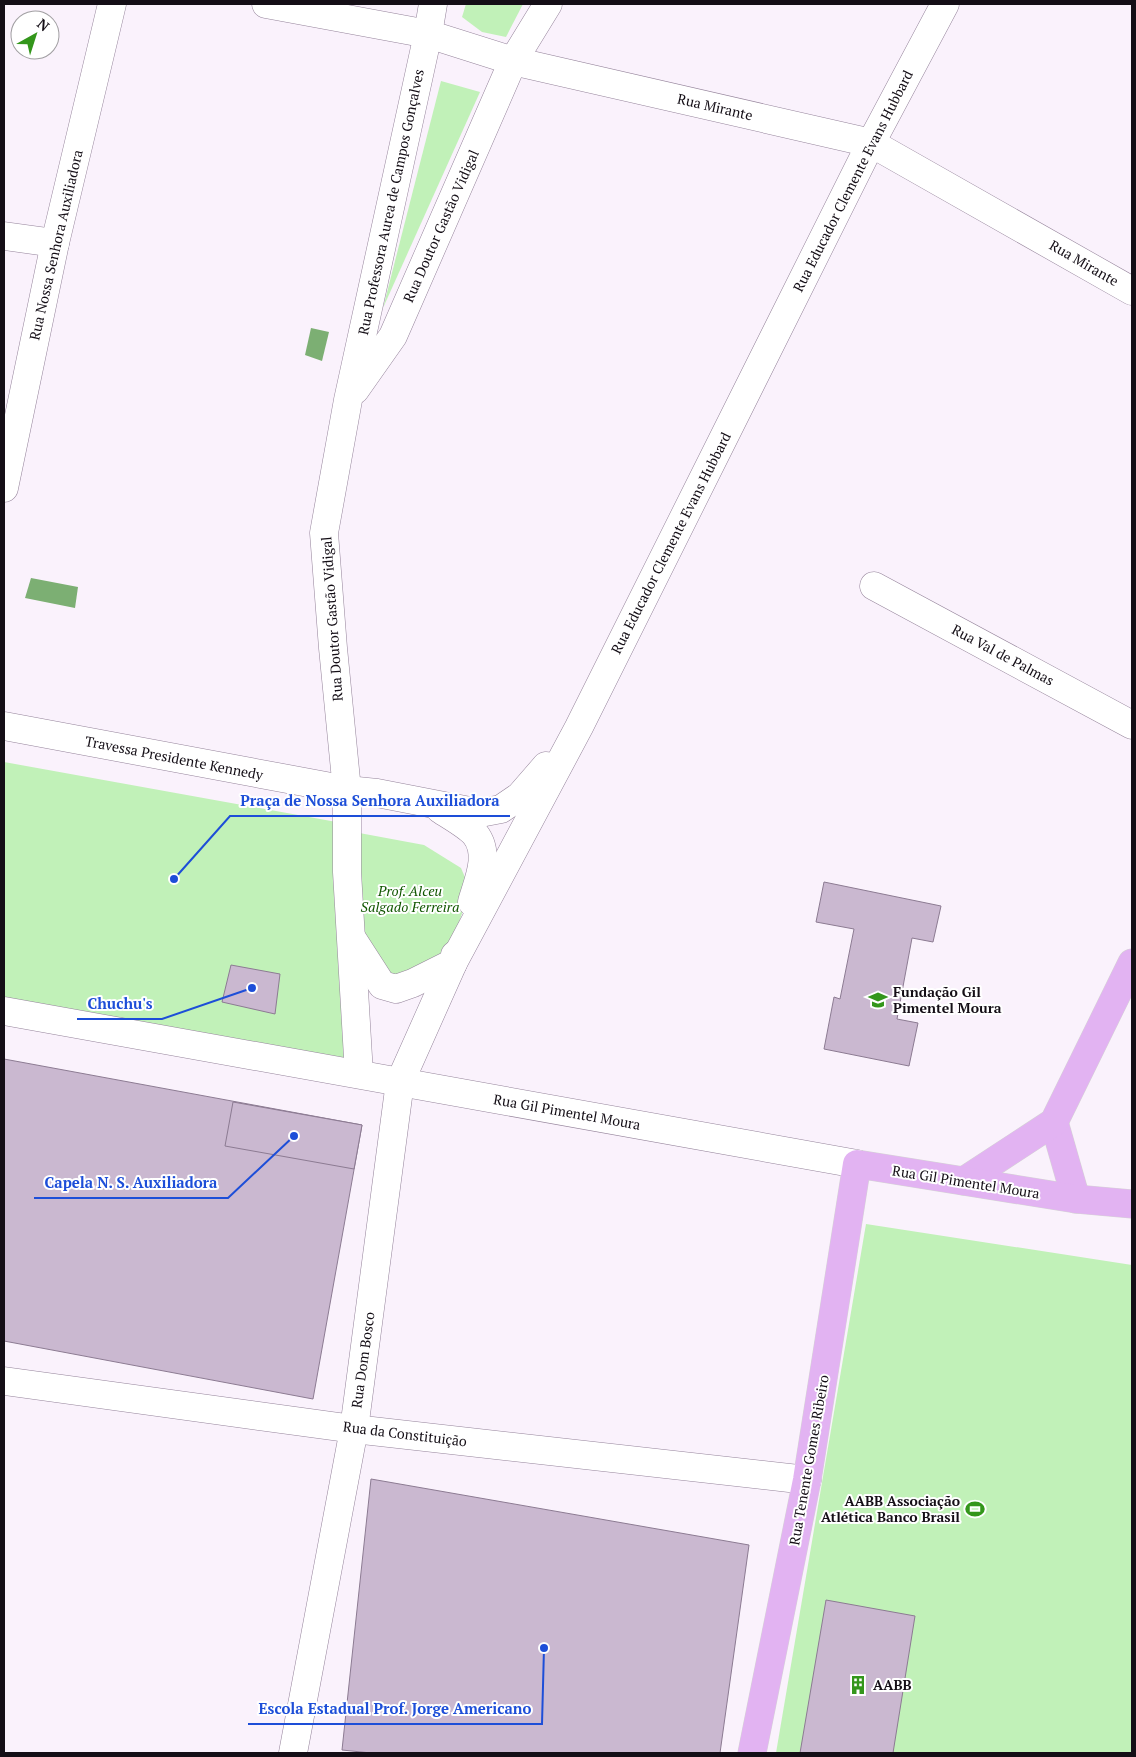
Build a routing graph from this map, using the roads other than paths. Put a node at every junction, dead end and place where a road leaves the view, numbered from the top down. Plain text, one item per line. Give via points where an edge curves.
1 (112, 4) edge
2 (266, 4) edge
3 (433, 4) edge
4 (548, 4) edge
5 (944, 4) edge
6 (428, 34) junction
7 (513, 61) junction
8 (871, 143) junction
9 (4, 236) edge
10 (55, 243) junction
11 (1132, 291) edge
12 (348, 400) junction
13 (4, 488) edge
14 (874, 586) dead end
15 (1132, 724) edge
16 (4, 726) edge
17 (579, 727) junction
18 (347, 790) junction
19 (433, 803) junction
20 (350, 935) junction
21 (453, 963) junction
22 (1132, 963) edge
23 (4, 1011) edge
24 (359, 1074) junction
25 (400, 1082) junction
26 (1054, 1122) junction
27 (857, 1164) junction
28 (964, 1181) junction
29 (1076, 1199) junction
30 (1132, 1204) edge
31 (4, 1382) edge
32 (354, 1429) junction
33 (807, 1480) junction
34 (293, 1753) edge
35 (752, 1753) edge

1 - 10 street, Rua Nossa Senhora Auxiliadora
2 - 6 street, Rua Mirante
3 - 6 street, Rua Professora Aurea de Campos Gonçalves
4 - 7 street, Rua Doutor Gastão Vidigal
5 - 8 street, Rua Educador Clemente Evans Hubbard
6 - 7 street, Rua Mirante
6 - 12 street, Rua Professora Aurea de Campos Gonçalves
7 - 8 street, Rua Mirante
7 - 12 street, Rua Doutor Gastão Vidigal via 393,336
8 - 11 street, Rua Mirante
8 - 17 street, Rua Educador Clemente Evans Hubbard
9 - 10 street
10 - 13 street, Rua Nossa Senhora Auxiliadora
12 - 18 street, Rua Doutor Gastão Vidigal via 324,532
14 - 15 street, Rua Val de Palmas
16 - 18 street, Travessa Presidente Kennedy
17 - 19 street, Travessa Presidente Kennedy via 520,796 501,809 480,813
17 - 21 street, Rua Educador Clemente Evans Hubbard
18 - 19 street, Travessa Presidente Kennedy
18 - 20 street, Rua Doutor Gastão Vidigal via 346,872
19 - 21 street, Travessa Presidente Kennedy via 475,835 482,850 482,868
20 - 21 street via 382,985 396,989
20 - 24 street, Rua Doutor Gastão Vidigal
21 - 25 street, Rua Educador Clemente Evans Hubbard
22 - 26 main road
23 - 24 street, Rua Gil Pimentel Moura
24 - 25 street, Rua Gil Pimentel Moura
25 - 27 street, Rua Gil Pimentel Moura
25 - 32 street, Rua Dom Bosco
26 - 28 main road
26 - 29 main road
27 - 28 main road, Rua Gil Pimentel Moura
27 - 33 main road, Rua Tenente Gomes Ribeiro
28 - 29 main road, Rua Gil Pimentel Moura
29 - 30 main road, Rua Gil Pimentel Moura
31 - 32 street, Rua da Constituição
32 - 33 street, Rua da Constituição
32 - 34 street, Rua Dom Bosco
33 - 35 main road, Rua Tenente Gomes Ribeiro

